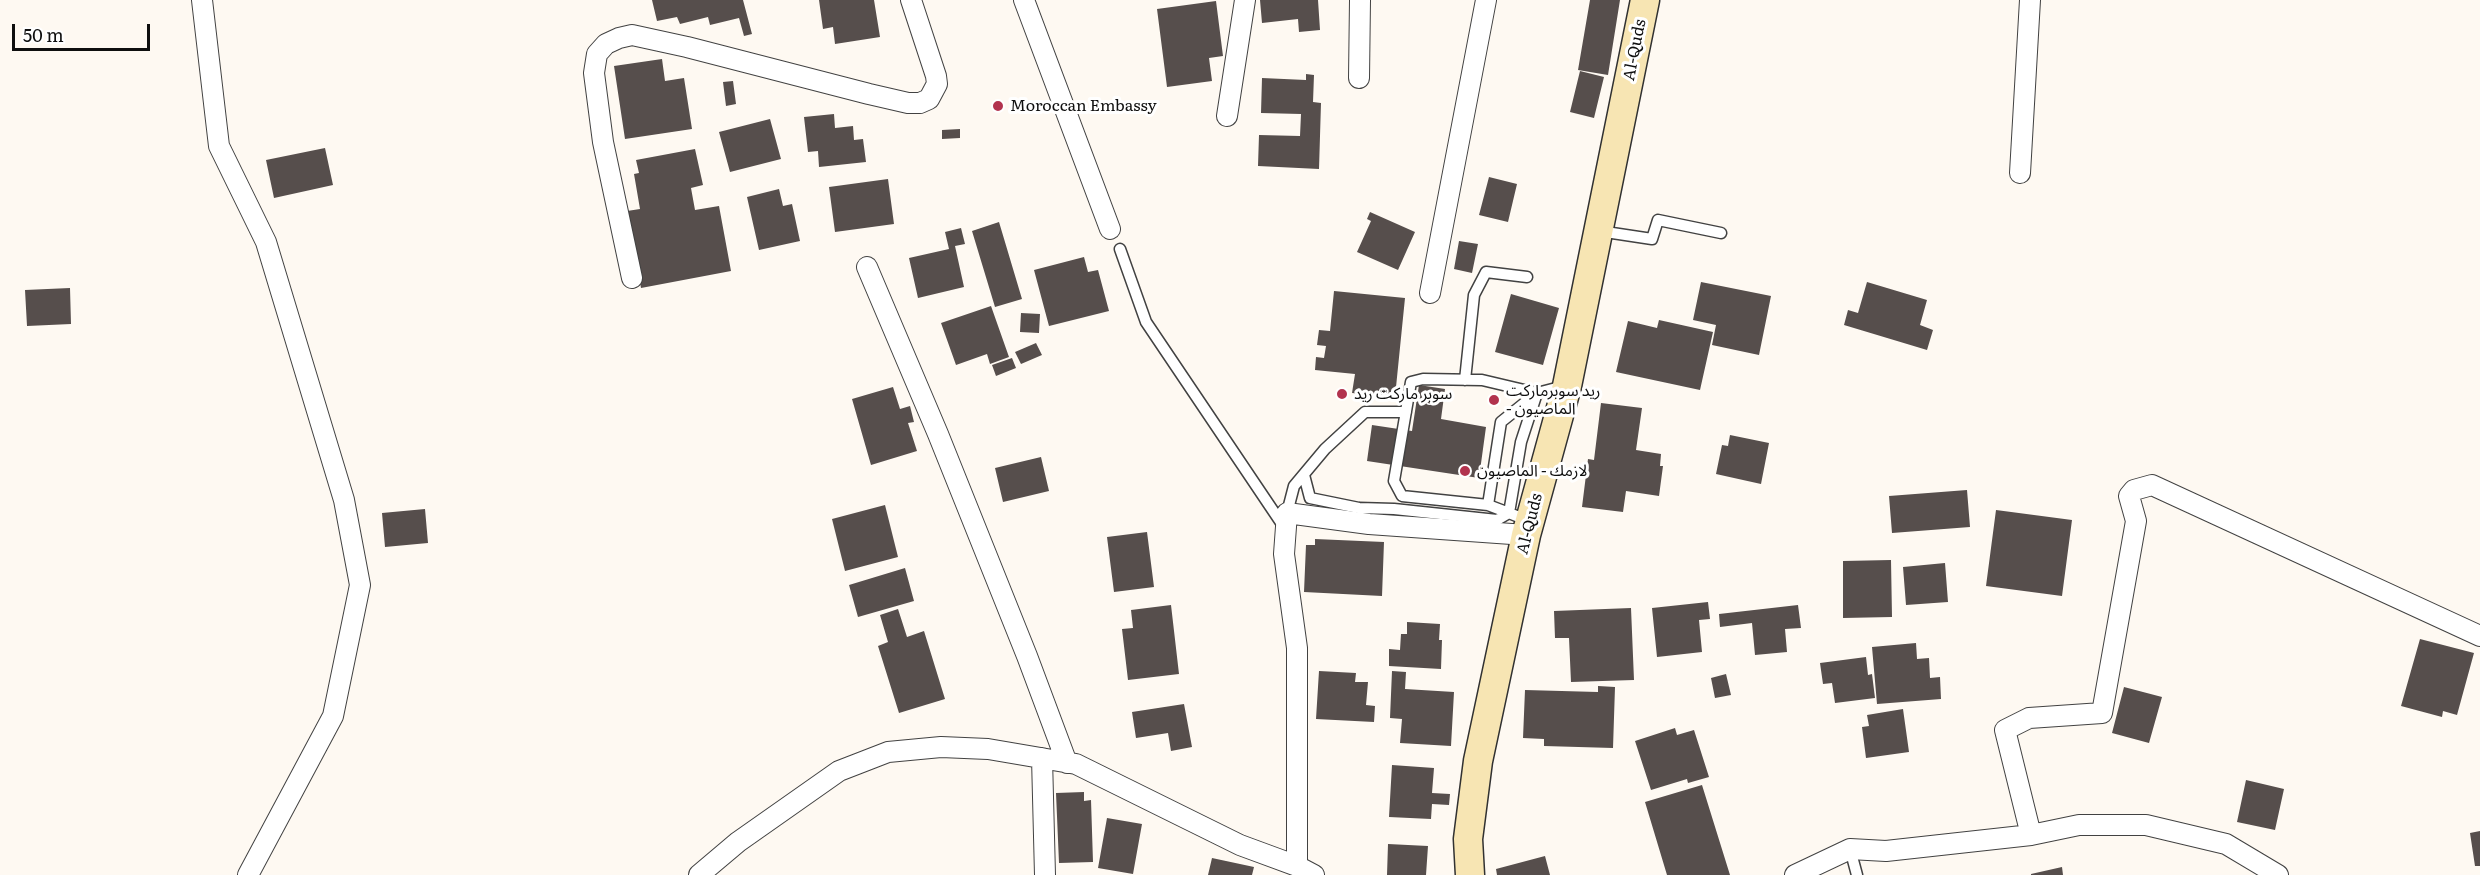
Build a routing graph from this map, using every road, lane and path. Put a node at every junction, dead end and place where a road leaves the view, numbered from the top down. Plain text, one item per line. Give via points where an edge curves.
1 (202, 0) edge
2 (911, 0) edge
3 (1024, 0) edge
4 (1245, 0) edge
5 (1360, 0) edge
6 (1486, 0) edge
7 (1645, 0) edge
8 (2030, 0) edge
9 (1359, 78) dead end
10 (1227, 116) dead end
11 (2020, 173) dead end
12 (1110, 229) dead end
13 (1598, 231) junction
14 (1721, 233) dead end
15 (1120, 249) dead end
16 (867, 267) dead end
17 (1527, 277) dead end
18 (632, 278) dead end
19 (1430, 293) dead end
20 (1465, 380) junction
21 (1567, 386) junction
22 (1537, 393) junction
23 (1406, 412) junction
24 (1304, 475) junction
25 (1402, 496) junction
26 (1488, 505) junction
27 (1402, 510) junction
28 (1287, 521) junction
29 (1522, 523) junction
30 (2480, 636) edge
31 (1042, 758) junction
32 (1067, 763) junction
33 (2031, 835) junction
34 (1850, 849) junction
35 (1305, 870) edge
36 (248, 875) edge
37 (699, 875) edge
38 (1045, 875) edge
39 (1470, 875) edge
40 (1796, 875) edge
41 (1857, 875) edge
42 (2278, 875) edge

1 - 36 street via 219,146 266,242 344,500 360,585 333,716
2 - 18 street via 937,84 929,99 920,103 632,35 606,44 597,54 594,73 603,142
3 - 12 street
4 - 10 street
5 - 9 street
6 - 19 street
7 - 13 street, Al-Quds
8 - 11 street
13 - 14 lane via 1652,238 1658,220
13 - 21 street, Al-Quds
15 - 28 lane via 1146,322
16 - 32 street via 938,434
17 - 20 lane via 1486,272 1474,295
20 - 22 lane via 1482,380
20 - 23 lane via 1411,382
21 - 22 lane
21 - 29 street, Al-Quds
22 - 26 lane via 1501,422
22 - 29 lane via 1521,442
23 - 24 lane via 1365,412
23 - 25 lane via 1394,481
24 - 27 lane via 1310,498 1359,508
24 - 28 lane via 1294,486
25 - 26 lane
25 - 27 lane
26 - 29 lane
27 - 29 lane
28 - 29 street
28 - 35 street via 1284,554 1297,648
29 - 39 street, Al-Quds via 1478,761 1468,839
30 - 33 street via 2152,485 2134,490 2128,496 2136,521 2102,713 2029,718 2005,730
31 - 32 street
31 - 37 street via 988,749 941,747 888,752 839,771 738,842
31 - 38 street
32 - 35 street via 1240,845
33 - 34 street via 1886,851
33 - 42 street via 2079,825 2146,825 2226,844
34 - 40 street
34 - 41 lane

